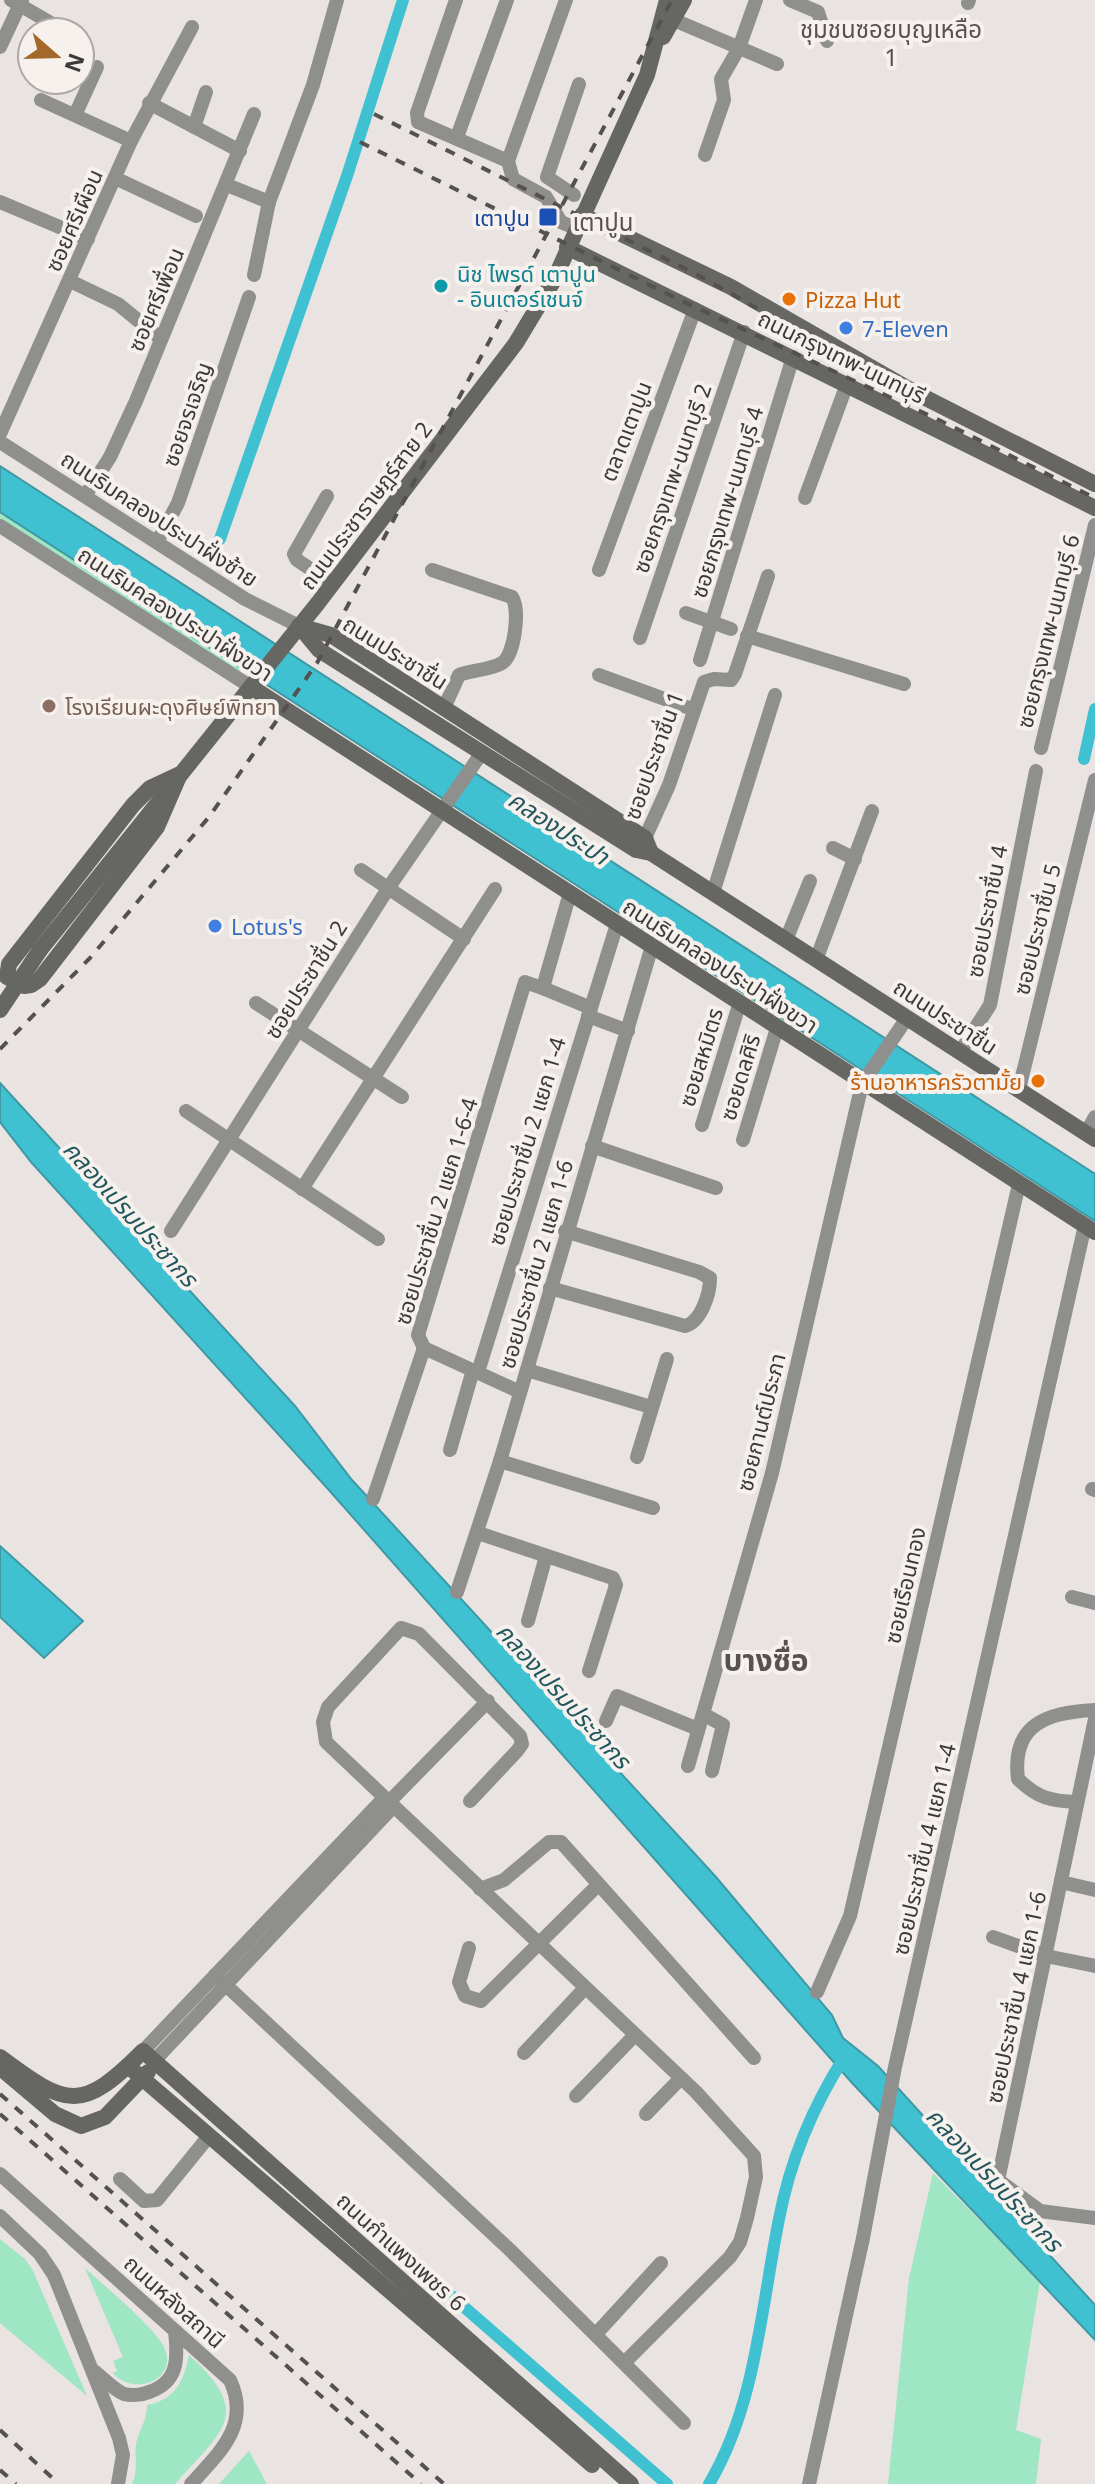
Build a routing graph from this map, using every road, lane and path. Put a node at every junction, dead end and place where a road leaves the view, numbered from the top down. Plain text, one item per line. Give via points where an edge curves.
1 (337, 0) edge
2 (456, 0) edge
3 (507, 0) edge
4 (566, 0) edge
5 (667, 0) edge
6 (684, 0) edge
7 (756, 0) edge
8 (790, 0) edge
9 (17, 1) edge
10 (40, 16) edge
11 (674, 20) junction
12 (192, 27) dead end
13 (827, 41) dead end
14 (658, 45) junction
15 (0, 47) edge
16 (739, 48) junction
17 (777, 64) dead end
18 (97, 67) dead end
19 (579, 84) dead end
20 (206, 92) dead end
21 (41, 100) dead end
22 (149, 103) junction
23 (254, 114) dead end
24 (75, 115) junction
25 (194, 127) junction
26 (457, 137) junction
27 (131, 141) junction
28 (240, 151) junction
29 (705, 155) dead end
30 (508, 161) junction
31 (115, 178) junction
32 (232, 187) dead end
33 (574, 195) dead end
34 (0, 202) edge
35 (269, 202) junction
36 (196, 216) dead end
37 (575, 220) junction
38 (88, 239) junction
39 (567, 247) junction
40 (254, 275) dead end
41 (70, 281) junction
42 (249, 297) dead end
43 (695, 309) junction
44 (744, 332) junction
45 (161, 339) junction
46 (793, 357) junction
47 (847, 384) junction
48 (0, 434) edge
49 (0, 442) edge
50 (1095, 484) edge
51 (85, 496) junction
52 (327, 496) dead end
53 (805, 498) dead end
54 (1095, 508) edge
55 (1095, 525) edge
56 (0, 526) edge
57 (157, 542) junction
58 (432, 570) dead end
59 (599, 570) dead end
60 (768, 576) dead end
61 (333, 584) junction
62 (686, 613) dead end
63 (711, 622) junction
64 (299, 626) junction
65 (731, 629) dead end
66 (747, 636) junction
67 (640, 638) dead end
68 (700, 660) dead end
69 (599, 675) dead end
70 (904, 684) dead end
71 (253, 685) junction
72 (775, 695) dead end
73 (444, 708) junction
74 (692, 709) junction
75 (1041, 748) dead end
76 (477, 759) junction
77 (1036, 771) dead end
78 (180, 774) junction
79 (1095, 780) edge
80 (444, 809) junction
81 (872, 811) dead end
82 (648, 846) junction
83 (833, 848) dead end
84 (855, 859) junction
85 (361, 870) dead end
86 (810, 881) dead end
87 (389, 887) junction
88 (495, 889) dead end
89 (570, 893) junction
90 (713, 893) junction
91 (617, 924) junction
92 (464, 939) junction
93 (786, 940) junction
94 (652, 946) junction
95 (40, 950) junction
96 (816, 960) junction
97 (545, 989) junction
98 (0, 994) edge
99 (740, 1002) junction
100 (256, 1003) dead end
101 (0, 1010) edge
102 (589, 1012) junction
103 (907, 1018) junction
104 (777, 1028) junction
105 (298, 1030) junction
106 (628, 1031) junction
107 (960, 1052) junction
108 (374, 1079) junction
109 (865, 1079) junction
110 (1019, 1089) junction
111 (402, 1097) dead end
112 (186, 1111) dead end
113 (1095, 1117) edge
114 (702, 1125) dead end
115 (1090, 1136) edge
116 (229, 1140) junction
117 (743, 1140) dead end
118 (592, 1146) junction
119 (1019, 1184) junction
120 (716, 1188) dead end
121 (302, 1189) junction
122 (1090, 1228) edge
123 (171, 1231) dead end
124 (565, 1231) junction
125 (378, 1239) dead end
126 (550, 1288) junction
127 (424, 1348) junction
128 (667, 1359) dead end
129 (527, 1370) junction
130 (475, 1371) junction
131 (520, 1392) junction
132 (651, 1407) junction
133 (450, 1450) dead end
134 (637, 1457) dead end
135 (500, 1461) junction
136 (373, 1499) dead end
137 (653, 1508) dead end
138 (478, 1533) junction
139 (546, 1556) junction
140 (457, 1592) dead end
141 (1072, 1597) dead end
142 (1095, 1603) edge
143 (528, 1621) dead end
144 (589, 1671) dead end
145 (488, 1701) junction
146 (1095, 1710) edge
147 (703, 1714) junction
148 (1095, 1719) edge
149 (606, 1721) dead end
150 (698, 1729) junction
151 (688, 1766) dead end
152 (712, 1771) dead end
153 (470, 1801) dead end
154 (1077, 1802) junction
155 (388, 1803) junction
156 (1061, 1882) junction
157 (598, 1885) junction
158 (480, 1889) junction
159 (1095, 1890) edge
160 (993, 1937) dead end
161 (538, 1944) junction
162 (469, 1948) dead end
163 (1046, 1956) junction
164 (1095, 1966) edge
165 (220, 1980) junction
166 (585, 1988) junction
167 (817, 1992) dead end
168 (635, 2035) junction
169 (524, 2053) dead end
170 (148, 2056) junction
171 (0, 2057) edge
172 (754, 2058) dead end
173 (128, 2066) junction
174 (0, 2067) edge
175 (681, 2078) junction
176 (143, 2080) junction
177 (576, 2096) dead end
178 (646, 2114) dead end
179 (209, 2136) junction
180 (0, 2174) edge
181 (120, 2179) dead end
182 (0, 2216) edge
183 (1095, 2218) edge
184 (661, 2263) dead end
185 (175, 2331) junction
186 (596, 2334) junction
187 (625, 2362) junction
188 (93, 2370) junction
189 (684, 2423) dead end
190 (118, 2484) edge
191 (191, 2484) edge
192 (615, 2484) edge
193 (631, 2484) edge
194 (809, 2484) edge

1 - 35 street via 313,85
2 - 26 street via 417,117 422,125
3 - 26 street
4 - 30 street
5 - 14 main road, ถนนประชาราษฎร์สาย 2
6 - 11 main road, ถนนประชาราษฎร์สาย 2
7 - 16 street
8 - 13 street via 818,12
9 - 10 street
9 - 15 street
11 - 14 main road, ถนนประชาราษฎร์สาย 2
11 - 16 street
12 - 22 street, ซอยศรีเผือน
14 - 37 main road, ถนนประชาราษฎร์สาย 2
16 - 17 street
16 - 29 street via 721,79 724,100
18 - 24 street
19 - 33 street via 547,177
20 - 25 street
21 - 24 street
22 - 25 street
22 - 27 street, ซอยศรีเผือน
23 - 28 street, ซอยศรีเพื่อน
24 - 27 street
25 - 28 street
26 - 30 street
27 - 31 street, ซอยศรีเผือน
28 - 45 street, ซอยศรีเพื่อน
30 - 37 street via 513,179 546,197 561,222
31 - 36 street
31 - 38 street, ซอยศรีเผือน
32 - 35 street
34 - 38 street
35 - 40 street
37 - 39 main road, ถนนประชาราษฎร์สาย 2
37 - 50 main road, ถนนกรุงเทพ-นนทบุรี via 731,287 914,392
38 - 41 street, ซอยศรีเผือน
39 - 43 main road, ถนนกรุงเทพ-นนทบุรี
39 - 61 main road, ถนนประชาราษฎร์สาย 2 via 554,280 516,343
41 - 45 street via 118,304
41 - 48 street, ซอยศรีเผือน
42 - 57 street, ซอยจรเจริญ via 178,503
43 - 44 main road, ถนนกรุงเทพ-นนทบุรี
43 - 59 street, ตลาดเตาปูน
44 - 46 main road, ถนนกรุงเทพ-นนทบุรี
44 - 67 street, ซอยกรุงเทพ-นนทบุรี 2
45 - 51 street, ซอยศรีเพื่อน via 110,457
46 - 47 main road, ถนนกรุงเทพ-นนทบุรี
46 - 63 street, ซอยกรุงเทพ-นนทบุรี 4
47 - 53 street
47 - 54 main road, ถนนกรุงเทพ-นนทบุรี
49 - 51 street, ถนนริมคลองประปาฝั่งซ้าย
51 - 57 street, ถนนริมคลองประปาฝั่งซ้าย
52 - 61 street via 294,554
55 - 75 street, ซอยกรุงเทพ-นนทบุรี 6
56 - 71 street, ถนนริมคลองประปาฝั่งขวา
57 - 64 street, ถนนริมคลองประปาฝั่งซ้าย via 245,599
58 - 73 street via 512,597 519,613 507,657 459,675
60 - 66 street, ซอยประชาชื่น 1
61 - 64 main road, ถนนประชาราษฎร์สาย 2
62 - 63 street
63 - 65 street
63 - 68 street, ซอยกรุงเทพ-นนทบุรี 4
64 - 71 main road, ถนนประชาราษฎร์สาย 2
64 - 73 main road, ถนนประชาชื่น via 331,635
64 - 76 main road, ถนนประชาชื่น via 319,650
66 - 70 street
66 - 74 street, ซอยประชาชื่น 1 via 731,680 704,682
69 - 74 street
71 - 78 main road, ถนนประชาราษฎร์สาย 2
71 - 80 main road, ถนนริมคลองประปาฝั่งขวา
72 - 90 street
73 - 82 main road, ถนนประชาชื่น
74 - 82 street, ซอยประชาชื่น 1
76 - 80 street, ซอยประชาชื่น 2
76 - 82 main road, ถนนประชาชื่น via 636,850
77 - 107 street, ซอยประชาชื่น 4 via 990,1005
78 - 78 main road via 157,827 40,979 31,985 7,977 9,964 133,805 150,788
78 - 95 main road, ถนนประชาราษฎร์สาย 2
79 - 110 street, ซอยประชาชื่น 5
80 - 87 street, ซอยประชาชื่น 2
80 - 89 main road, ถนนริมคลองประปาฝั่งขวา
81 - 84 street
82 - 90 main road, ถนนประชาชื่น
83 - 84 street
84 - 96 street
85 - 87 street
86 - 93 street
87 - 92 street
87 - 105 street, ซอยประชาชื่น 2
88 - 92 street
89 - 91 main road, ถนนริมคลองประปาฝั่งขวา
89 - 97 street
90 - 93 main road, ถนนประชาชื่น
91 - 94 main road, ถนนริมคลองประปาฝั่งขวา
91 - 102 street, ซอยประชาชื่น 2 แยก 1-4
92 - 108 street
93 - 96 main road, ถนนประชาชื่น
94 - 99 main road, ถนนริมคลองประปาฝั่งขวา
94 - 106 street, ซอยประชาชื่น 2 แยก 1-6
95 - 98 main road, ถนนประชาราษฎร์สาย 2, bridge
95 - 101 main road, ถนนประชาราษฎร์สาย 2, bridge
96 - 103 main road, ถนนประชาชื่น
97 - 102 street
97 - 127 street, ซอยประชาชื่น 2 แยก 1-6-4 via 525,982 418,1335
99 - 104 main road, ถนนริมคลองประปาฝั่งขวา
99 - 114 street, ซอยสหมิตร
100 - 105 street
102 - 106 street
102 - 130 street, ซอยประชาชื่น 2 แยก 1-4
103 - 107 main road, ถนนประชาชื่น
103 - 109 street, ซอยกานต์ประภา
104 - 109 main road, ถนนริมคลองประปาฝั่งขวา
104 - 117 street, ซอยดลศิริ
105 - 108 street
105 - 116 street, ซอยประชาชื่น 2
106 - 118 street, ซอยประชาชื่น 2 แยก 1-6
107 - 110 main road, ถนนประชาชื่น
108 - 111 street
108 - 121 street
109 - 119 main road, ถนนริมคลองประปาฝั่งขวา
109 - 147 street, ซอยกานต์ประภา via 772,1473
110 - 115 main road, ถนนประชาชื่น
112 - 116 street
113 - 115 street
116 - 121 street
116 - 123 street, ซอยประชาชื่น 2
118 - 120 street
118 - 124 street, ซอยประชาชื่น 2 แยก 1-6
119 - 122 main road, ถนนริมคลองประปาฝั่งขวา
119 - 167 street, ซอยเรือนทอง via 850,1916
121 - 125 street
122 - 194 street, ซอยประชาชื่น 4 แยก 1-4 via 895,2067
124 - 126 street, ซอยประชาชื่น 2 แยก 1-6
124 - 126 street via 704,1274 710,1287 694,1322 685,1326
126 - 129 street, ซอยประชาชื่น 2 แยก 1-6
127 - 130 street, ซอยประชาชื่น 2 แยก 1-6-4
127 - 136 street
128 - 132 street
129 - 131 street, ซอยประชาชื่น 2 แยก 1-6
129 - 132 street
130 - 131 street, ซอยประชาชื่น 2 แยก 1-6-4
130 - 133 street, ซอยประชาชื่น 2 แยก 1-4
131 - 135 street, ซอยประชาชื่น 2 แยก 1-6
132 - 134 street
135 - 137 street
135 - 138 street, ซอยประชาชื่น 2 แยก 1-6
138 - 139 street
138 - 140 street, ซอยประชาชื่น 2 แยก 1-6
139 - 143 street
139 - 144 street via 613,1578 616,1585
141 - 142 street
145 - 153 street via 522,1744
145 - 155 street
145 - 155 street via 419,1634 401,1628 393,1636 328,1707 323,1722 326,1742
146 - 154 street via 1033,1724 1020,1748 1018,1779 1030,1791 1049,1801
147 - 150 street, ซอยกานต์ประภา
147 - 152 street via 723,1725
148 - 154 street, ซอยประชาชื่น 4 แยก 1-6
149 - 150 street via 617,1696
150 - 151 street, ซอยกานต์ประภา
154 - 156 street, ซอยประชาชื่น 4 แยก 1-6
155 - 158 street
155 - 165 street
156 - 159 street
156 - 163 street, ซอยประชาชื่น 4 แยก 1-6
157 - 158 street via 555,1840 504,1880
157 - 161 street
157 - 172 street
158 - 161 street
160 - 163 street
161 - 162 street via 481,2001 465,1996 459,1982
161 - 166 street
163 - 164 street
163 - 183 street, ซอยประชาชื่น 4 แยก 1-6 via 998,2180 1040,2211
165 - 170 street
165 - 186 street
166 - 168 street
166 - 169 street
168 - 175 street
168 - 177 street
170 - 173 main road
170 - 176 main road
170 - 193 main road, ถนนกำแพงเพชร 6
171 - 173 main road via 63,2095 102,2090
173 - 176 main road, ถนนกำแพงเพชร 6
174 - 176 main road via 55,2114 81,2126 105,2117
175 - 178 street
175 - 187 street via 754,2156 756,2177 740,2242 730,2257
176 - 179 main road, ถนนกำแพงเพชร 6
179 - 181 street via 157,2200 144,2201
179 - 192 main road, ถนนกำแพงเพชร 6
180 - 185 street, ถนนหลังสถานี
182 - 188 street via 54,2275
184 - 186 street
185 - 188 street via 174,2375 161,2388 123,2394
185 - 191 street, ถนนหลังสถานี via 230,2380 238,2407 229,2442
186 - 187 street
187 - 189 street
188 - 190 street via 123,2455

